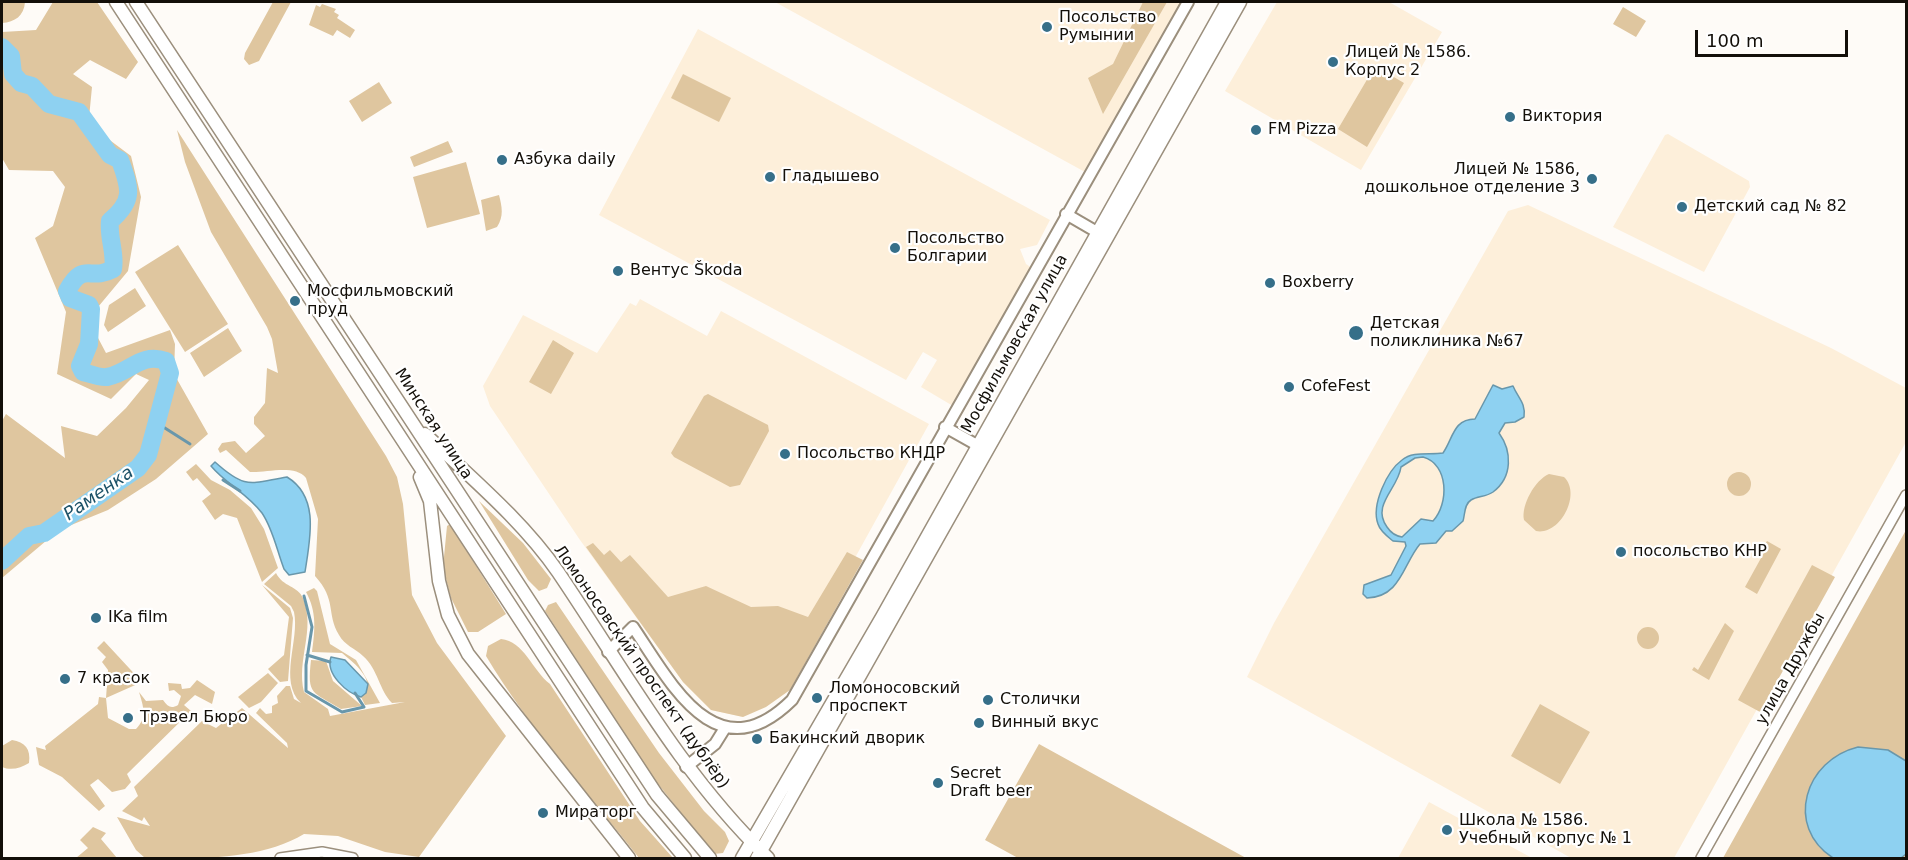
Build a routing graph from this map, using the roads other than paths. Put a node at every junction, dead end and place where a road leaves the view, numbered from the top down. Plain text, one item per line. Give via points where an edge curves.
1 (116, 2) edge
2 (136, 2) edge
3 (1188, 2) edge
4 (1227, 2) edge
5 (1240, 2) edge
6 (1141, 166) junction
7 (1066, 214) junction
8 (1097, 232) junction
9 (1060, 309) junction
10 (410, 420) junction
11 (945, 427) junction
12 (398, 433) junction
13 (977, 445) junction
14 (1906, 495) edge
15 (608, 652) junction
16 (725, 728) junction
17 (686, 767) junction
18 (750, 842) junction
19 (762, 856) edge
20 (280, 858) edge
21 (353, 858) edge
22 (629, 858) edge
23 (685, 858) edge
24 (710, 858) edge
25 (742, 858) edge
26 (1701, 858) edge

1 - 12 main road, Минская улица
2 - 10 main road, Минская улица
3 - 7 street, Мосфильмовская улица
4 - 6 main road, Мосфильмовская улица
5 - 6 main road, Мосфильмовская улица
6 - 8 main road, Мосфильмовская улица
6 - 9 main road, Мосфильмовская улица
7 - 8 street
7 - 11 street, Мосфильмовская улица
8 - 9 main road, Мосфильмовская улица
9 - 13 main road, Мосфильмовская улица
9 - 19 main road, Мосфильмовская улица
10 - 15 main road, Ломоносовский проспект (дублёр) via 514,521 557,570
10 - 24 main road, Минская улица via 657,795
11 - 13 street
11 - 16 street, Мосфильмовская улица via 792,700 764,723
12 - 22 main road via 430,501 447,615 463,644
12 - 23 main road, Минская улица via 643,808
13 - 18 main road, Мосфильмовская улица via 814,737
14 - 26 street, улица Дружбы
15 - 16 street via 633,627 688,705 702,718
15 - 17 main road, Ломоносовский проспект (дублёр)
16 - 17 street via 715,744
17 - 18 main road, Ломоносовский проспект (дублёр)
18 - 19 main road, Ломоносовский проспект (дублёр)
18 - 25 main road, Мосфильмовская улица
20 - 21 street via 322,852

